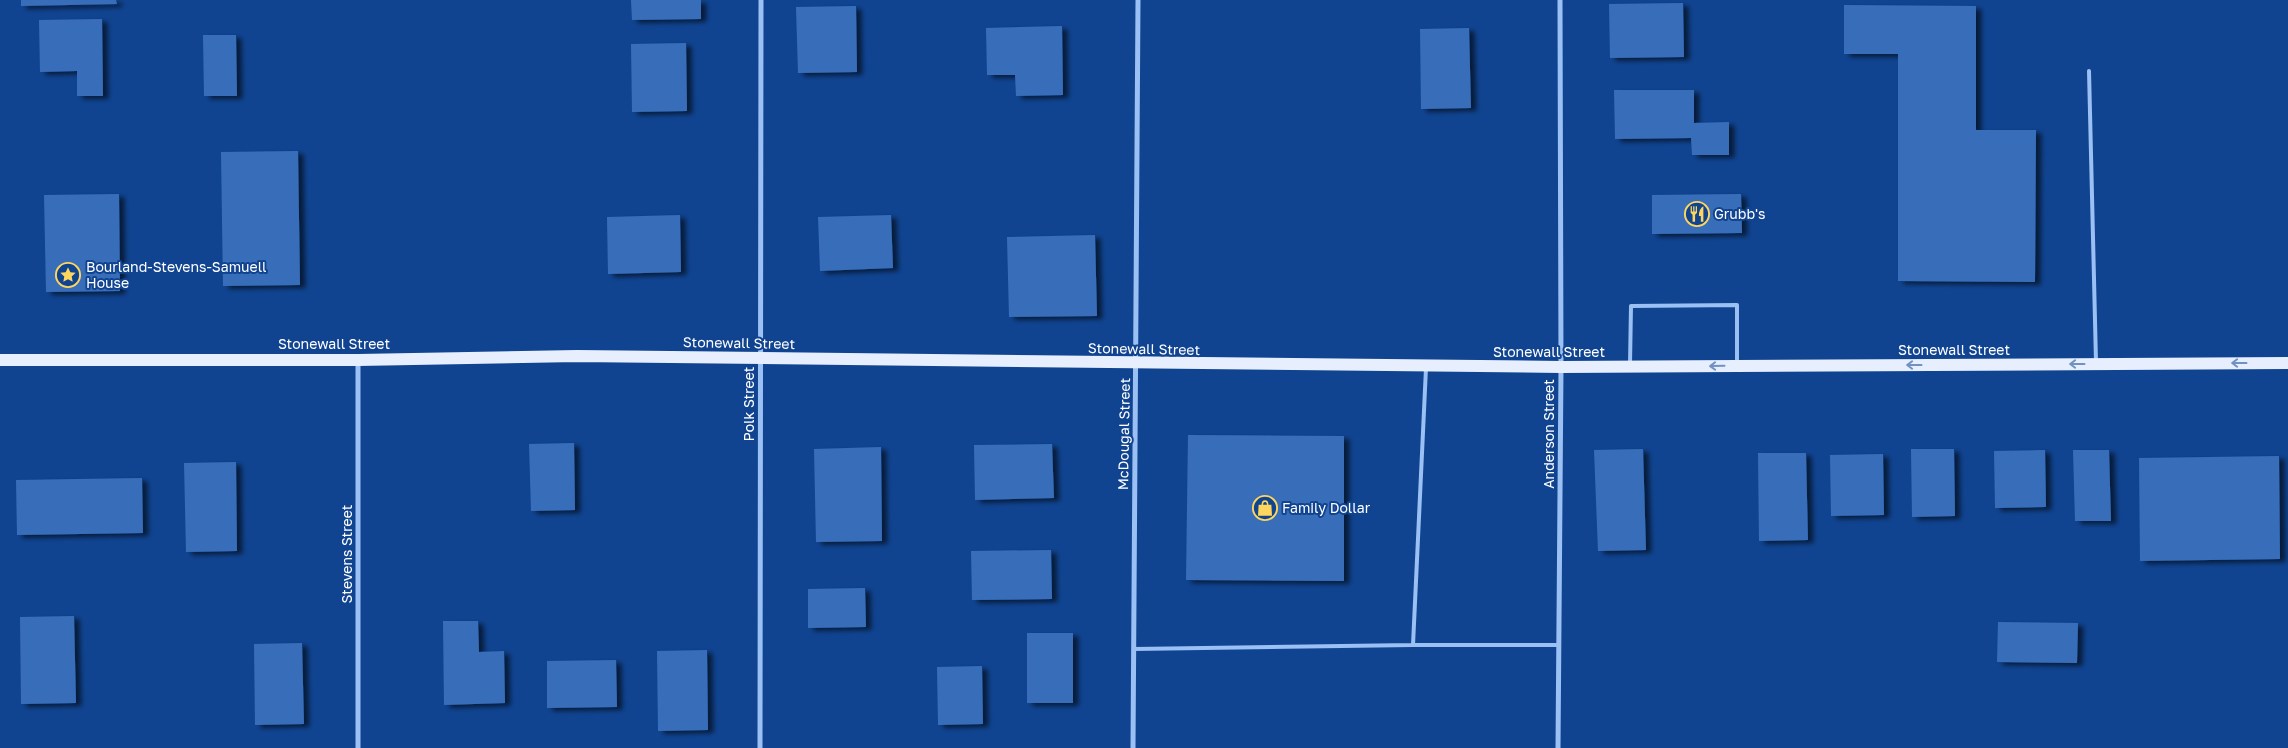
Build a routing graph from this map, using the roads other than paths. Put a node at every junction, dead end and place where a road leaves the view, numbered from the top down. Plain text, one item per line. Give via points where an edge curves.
1 (761, 0) edge
2 (1138, 0) edge
3 (1560, 0) edge
4 (2089, 71) dead end
5 (761, 359) junction
6 (0, 360) edge
7 (358, 360) junction
8 (2288, 363) edge
9 (1136, 364) junction
10 (2096, 364) junction
11 (1426, 366) junction
12 (1737, 366) junction
13 (1561, 367) junction
14 (1630, 367) junction
15 (1413, 645) junction
16 (1558, 645) junction
17 (1134, 650) junction
18 (358, 748) edge
19 (760, 748) edge
20 (1133, 748) edge
21 (1558, 748) edge

1 - 5 street, Polk Street
2 - 9 street, McDougal Street
3 - 13 street, Anderson Street
4 - 10 lane
5 - 7 main road, Stonewall Street via 577,356
5 - 9 main road, Stonewall Street
5 - 19 street, Polk Street
6 - 7 main road, Stonewall Street
7 - 18 street, Stevens Street
8 -> 10 main road, Stonewall Street
9 - 11 main road, Stonewall Street
9 - 17 street, McDougal Street
10 -> 12 main road, Stonewall Street
11 - 13 main road, Stonewall Street
11 - 15 lane
12 -> 14 main road, Stonewall Street
12 - 14 lane via 1737,304 1631,306
13 - 14 main road, Stonewall Street
13 - 16 street, Anderson Street
15 - 16 lane
15 - 17 lane
16 - 21 street, Anderson Street
17 - 20 street, McDougal Street

